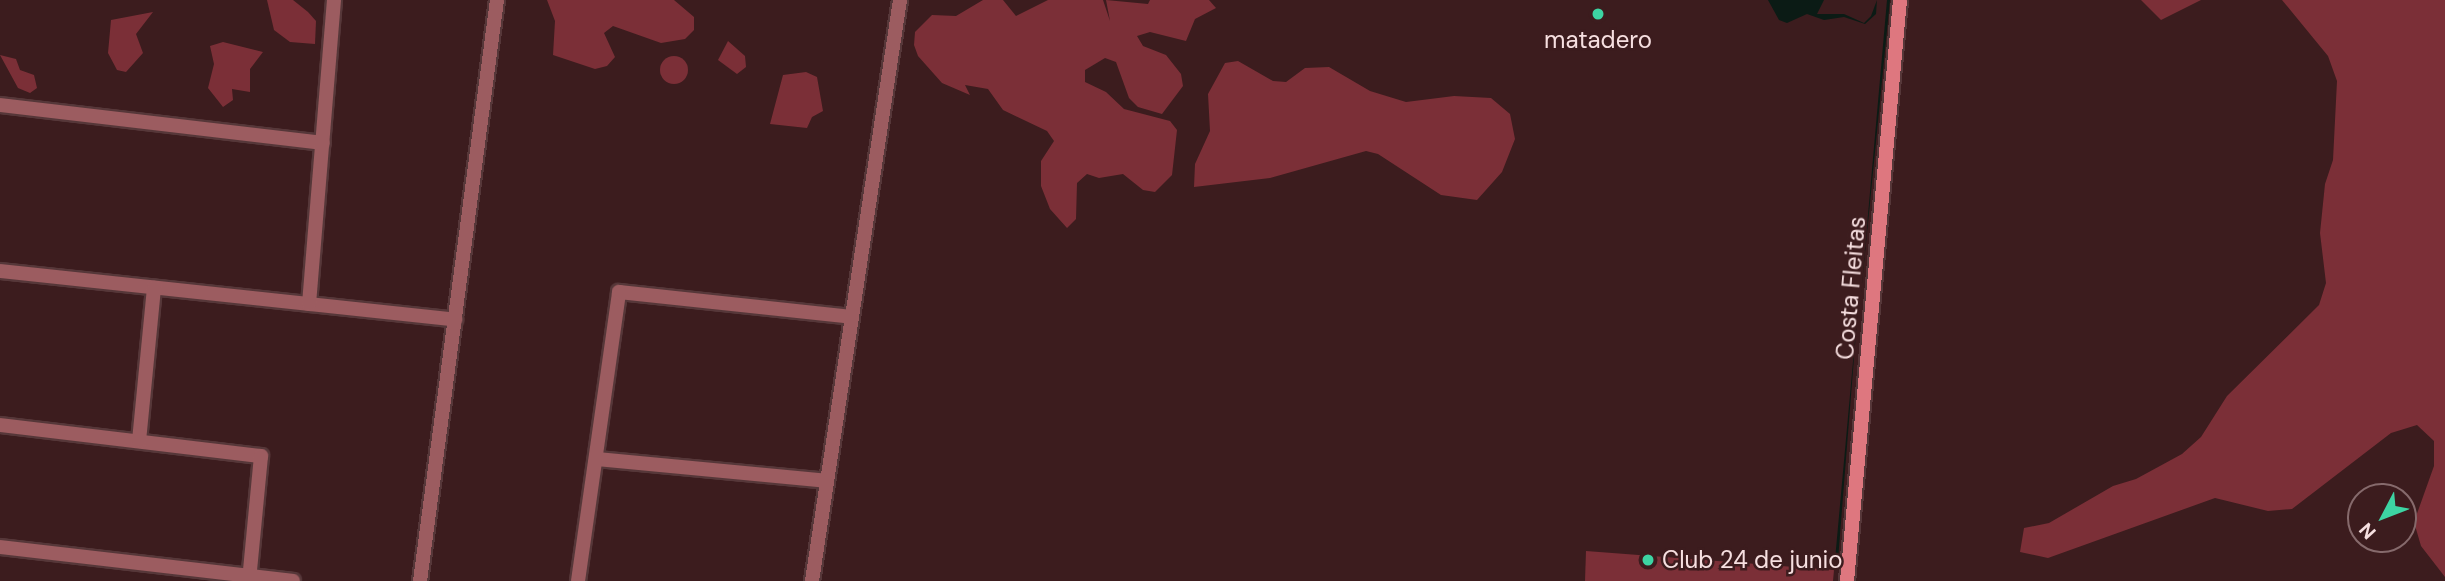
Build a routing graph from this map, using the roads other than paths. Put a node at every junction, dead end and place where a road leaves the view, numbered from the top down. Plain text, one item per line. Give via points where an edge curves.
1 (334, 0) edge
2 (497, 0) edge
3 (900, 0) edge
4 (1900, 0) edge
5 (0, 105) edge
6 (323, 143) junction
7 (0, 271) edge
8 (154, 288) junction
9 (309, 304) junction
10 (852, 317) junction
11 (455, 320) junction
12 (0, 425) edge
13 (139, 441) junction
14 (596, 459) junction
15 (827, 481) junction
16 (0, 547) edge
17 (250, 578) edge
18 (293, 581) edge
19 (420, 581) edge
20 (579, 581) edge
21 (812, 581) edge
22 (1847, 581) edge

1 - 6 street
2 - 11 street
3 - 10 street
4 - 22 main road, Costa Fleitas
5 - 6 street
6 - 9 street
7 - 8 street
8 - 9 street
8 - 13 street
9 - 11 street
10 - 14 street via 619,292
10 - 15 street
11 - 19 street
12 - 13 street
13 - 17 street via 261,456
14 - 15 street
14 - 20 street
15 - 21 street
16 - 17 street
17 - 18 street

